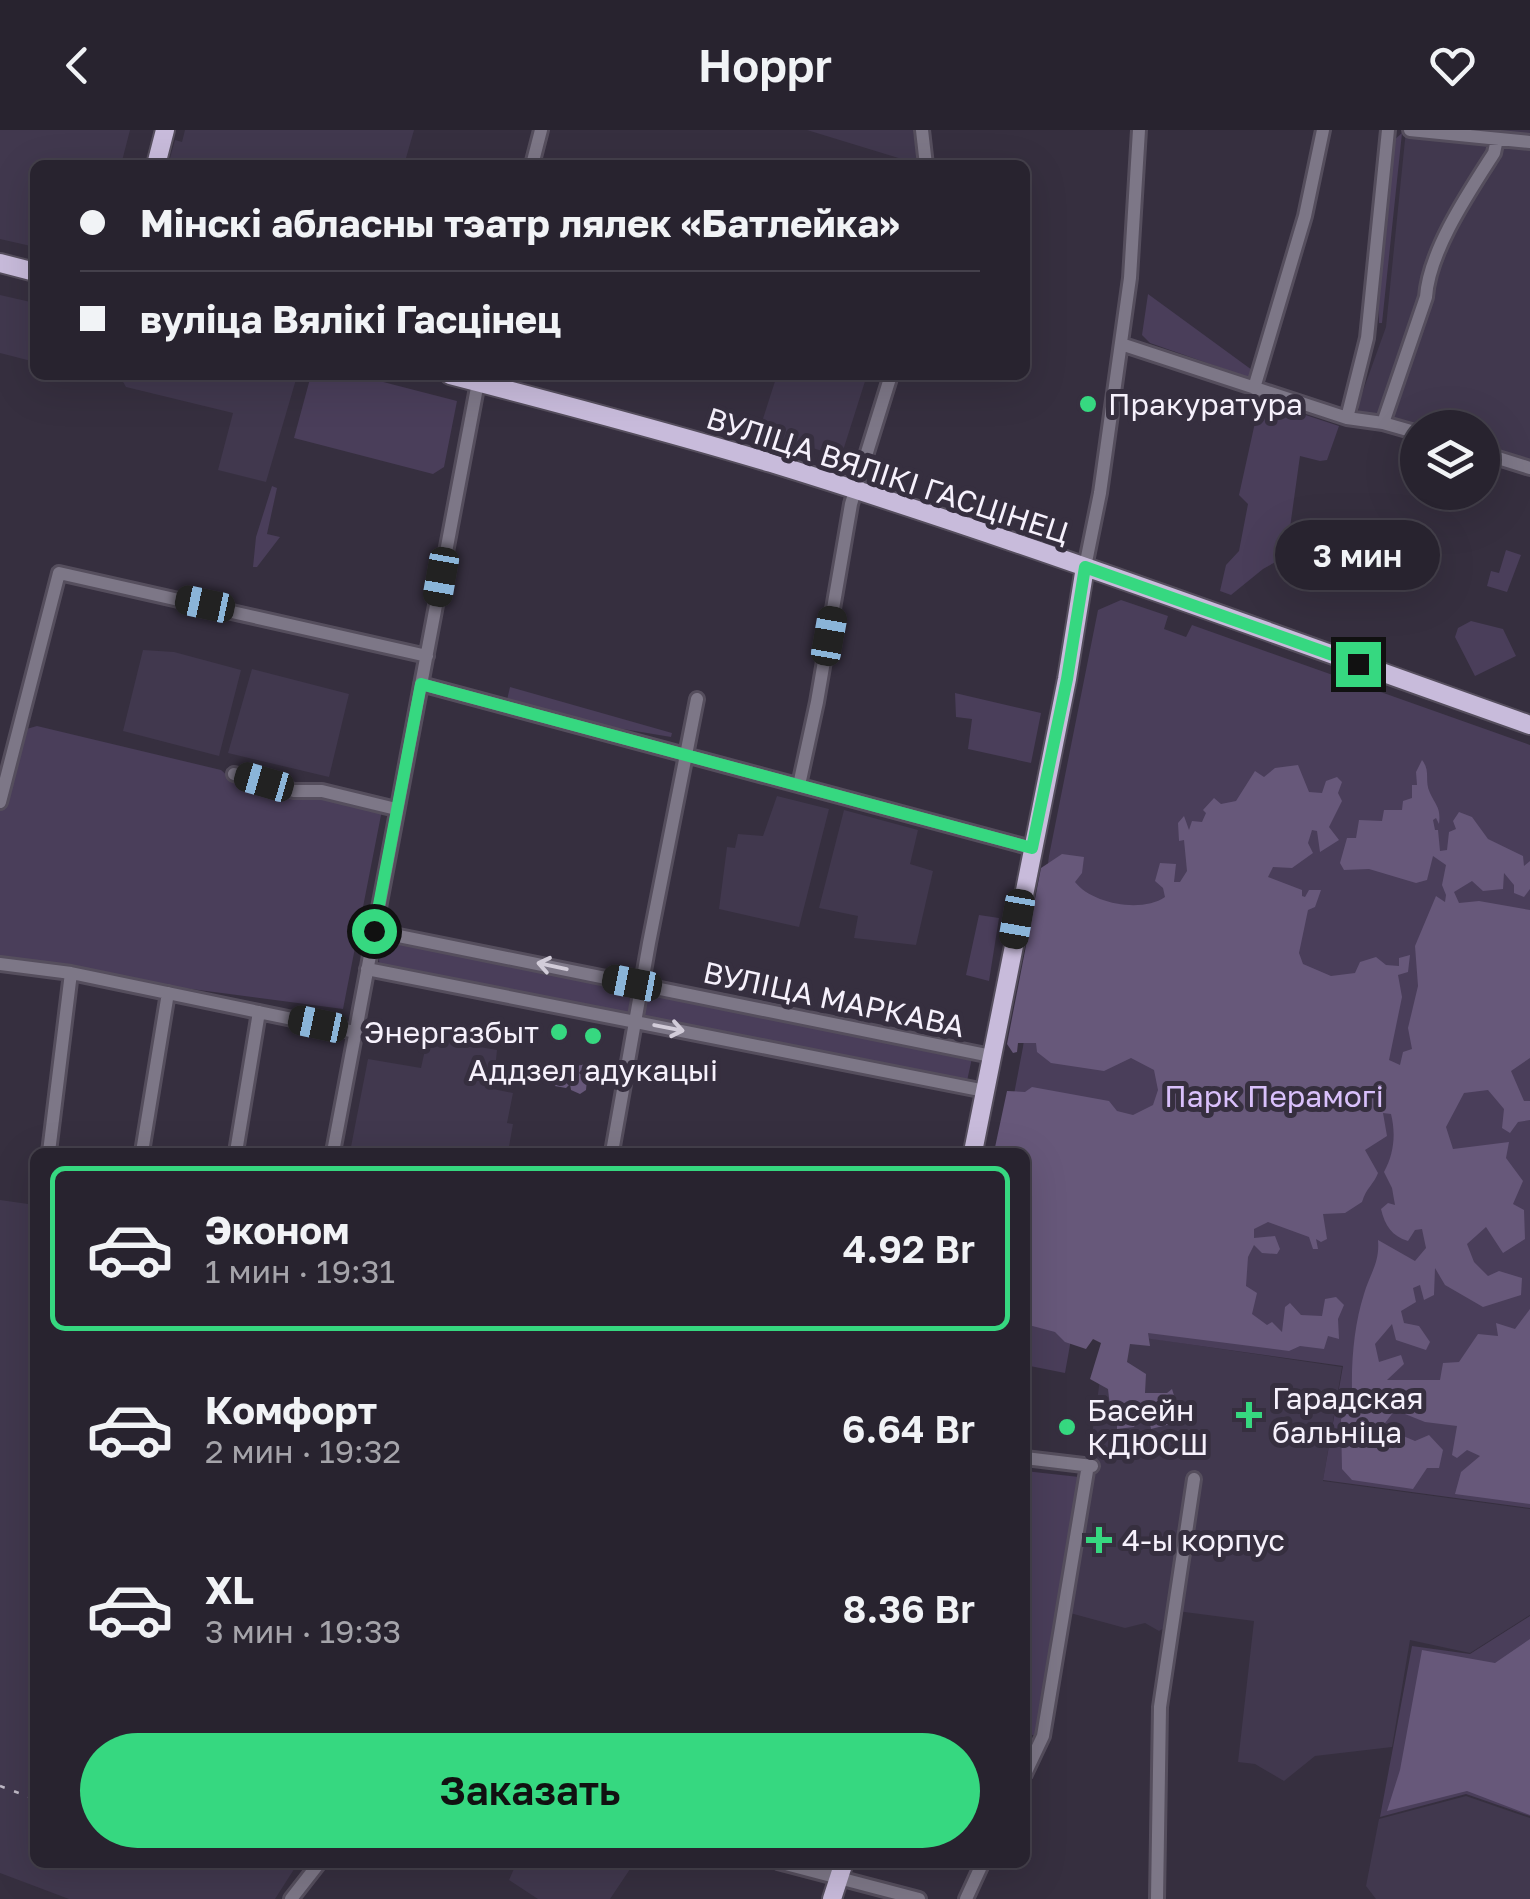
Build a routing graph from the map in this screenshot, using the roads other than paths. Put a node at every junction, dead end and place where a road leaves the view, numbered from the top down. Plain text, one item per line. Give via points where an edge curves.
1 (165, 130) edge
2 (540, 130) edge
3 (922, 130) edge
4 (1139, 130) edge
5 (1322, 130) edge
6 (1388, 130) edge
7 (1410, 130) edge
8 (1497, 139) junction
9 (1530, 142) edge
10 (157, 160) edge
11 (533, 160) edge
12 (925, 160) edge
13 (0, 263) edge
14 (30, 271) edge
15 (1122, 344) junction
16 (479, 380) edge
17 (486, 380) edge
18 (889, 380) edge
19 (1254, 388) junction
20 (1346, 418) junction
21 (1384, 423) junction
22 (1400, 428) edge
23 (1500, 458) edge
24 (1530, 468) edge
25 (855, 490) junction
26 (1085, 567) junction
27 (427, 656) junction
28 (421, 684) junction
29 (697, 699) dead end
30 (1530, 724) edge
31 (685, 754) junction
32 (234, 774) dead end
33 (800, 786) junction
34 (0, 802) edge
35 (396, 808) junction
36 (1032, 848) junction
37 (374, 931) junction
38 (0, 964) edge
39 (367, 969) junction
40 (71, 973) junction
41 (641, 985) junction
42 (168, 993) junction
43 (259, 1012) junction
44 (636, 1021) junction
45 (356, 1032) junction
46 (991, 1056) junction
47 (984, 1091) junction
48 (49, 1148) edge
49 (143, 1148) edge
50 (237, 1148) edge
51 (334, 1148) edge
52 (613, 1148) edge
53 (974, 1148) edge
54 (1030, 1459) edge
55 (1194, 1479) dead end
56 (1030, 1763) edge
57 (315, 1868) edge
58 (981, 1868) edge
59 (842, 1870) edge
60 (291, 1899) edge
61 (832, 1899) edge
62 (919, 1899) edge
63 (966, 1899) edge
64 (1157, 1899) edge

1 - 10 main road
2 - 11 street
3 - 12 street
4 - 15 street
5 - 19 street via 1305,216
6 - 20 street via 1367,338
7 - 8 street
8 - 9 street
8 - 21 street via 1440,251
13 - 14 main road
15 - 19 street
15 - 26 street
16 - 27 street
17 - 25 main road, ВУЛІЦА ВЯЛІКІ ГАСЦІНЕЦ
18 - 25 street
19 - 20 street
20 - 21 street
21 - 22 street
23 - 24 street
25 - 26 main road, ВУЛІЦА ВЯЛІКІ ГАСЦІНЕЦ
25 - 33 street
26 - 30 main road, ВУЛІЦА ВЯЛІКІ ГАСЦІНЕЦ
26 - 36 main road
27 - 28 street
27 - 34 street via 59,573
28 - 31 street
28 - 35 street
29 - 31 street
31 - 33 street
31 - 41 street
32 - 35 street via 294,792 322,791
33 - 36 street
35 - 37 street
36 - 46 main road
37 - 39 street
41 -> 37 street, ВУЛІЦА МАРКАВА
38 - 40 street
39 - 44 street, ВУЛІЦА МАРКАВА
39 - 45 street
40 - 42 street
40 - 48 street
41 - 44 street
41 - 46 street, ВУЛІЦА МАРКАВА
42 - 43 street
42 - 49 street
43 - 45 street
43 - 50 street
44 -> 47 street, ВУЛІЦА МАРКАВА
44 - 52 street
45 - 51 street
46 - 47 main road
47 - 53 main road
54 - 56 street via 1091,1466 1043,1736
55 - 64 street via 1160,1707
57 - 60 street
58 - 63 street
59 - 61 main road
59 - 62 street

